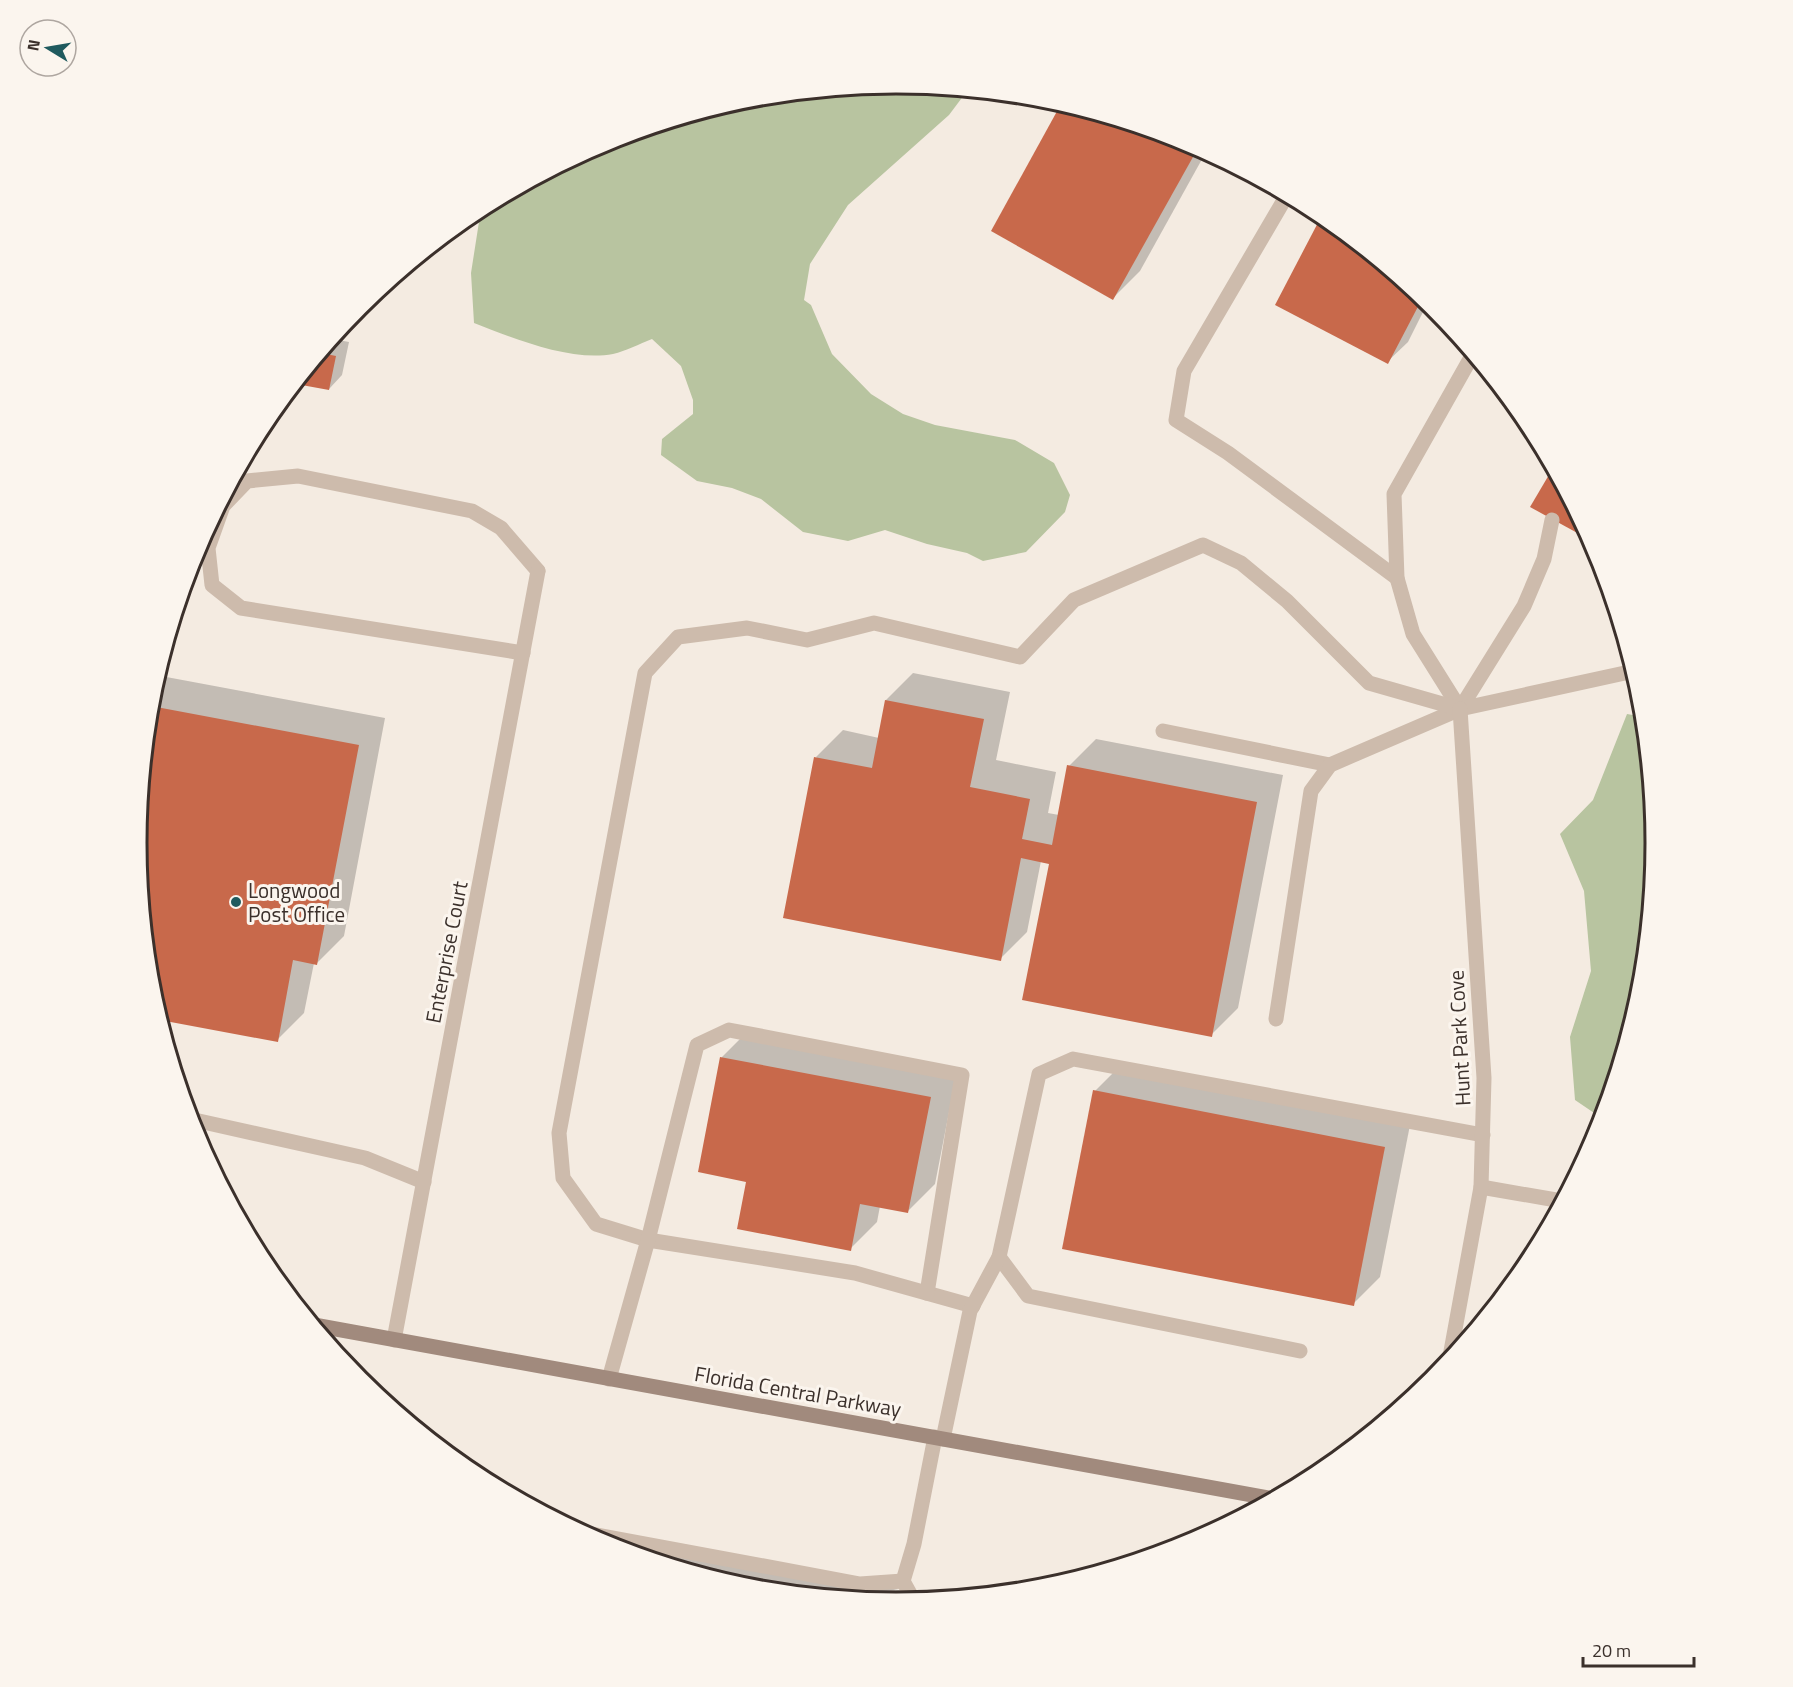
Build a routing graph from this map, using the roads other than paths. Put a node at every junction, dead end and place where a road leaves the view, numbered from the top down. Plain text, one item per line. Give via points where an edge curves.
1 (1283, 202) edge
2 (1469, 361) edge
3 (235, 494) edge
4 (1552, 520) dead end
5 (208, 550) edge
6 (1397, 578) junction
7 (523, 652) junction
8 (1625, 673) edge
9 (1460, 709) junction
10 (1163, 730) dead end
11 (1330, 765) junction
12 (1276, 1019) dead end
13 (202, 1122) edge
14 (1483, 1135) junction
15 (424, 1182) junction
16 (1481, 1187) junction
17 (1555, 1200) edge
18 (648, 1240) junction
19 (999, 1257) junction
20 (927, 1293) junction
21 (973, 1306) junction
22 (325, 1327) edge
23 (394, 1340) junction
24 (1452, 1345) edge
25 (1300, 1351) dead end
26 (609, 1379) junction
27 (939, 1438) junction
28 (1262, 1497) edge
29 (622, 1540) edge
30 (903, 1581) junction
31 (909, 1592) edge

1 - 6 street via 1184,371 1176,420 1228,453
2 - 6 street via 1394,494
3 - 7 street, Enterprise Court via 247,481 298,476 472,511 501,528 538,571
4 - 9 street via 1544,559 1524,606
5 - 7 street, Enterprise Court via 212,585 241,608
6 - 9 street via 1413,634
7 - 15 street, Enterprise Court
8 - 9 street
9 - 11 street
9 - 14 street, Hunt Park Cove via 1484,1078
9 - 18 street via 1369,683 1272,588 1241,563 1203,545 1074,600 1020,657 874,623 807,640 747,628 678,637 645,673 560,1132 563,1178 596,1224
10 - 11 street
11 - 12 street via 1311,791
13 - 15 street via 364,1158
14 - 16 street, Hunt Park Cove
14 - 19 street via 1072,1059 1040,1074
15 - 23 street, Enterprise Court
16 - 17 street
16 - 24 street, Hunt Park Cove
18 - 20 street via 855,1273
18 - 20 street via 697,1045 729,1030 962,1075
18 - 26 street
19 - 21 street
19 - 25 street via 1028,1296
20 - 21 street
21 - 27 street
22 - 23 street, Florida Central Parkway
23 - 26 street, Florida Central Parkway
26 - 27 street, Florida Central Parkway
27 - 28 street, Florida Central Parkway
27 - 30 street
29 - 30 street via 860,1584
30 - 31 street

